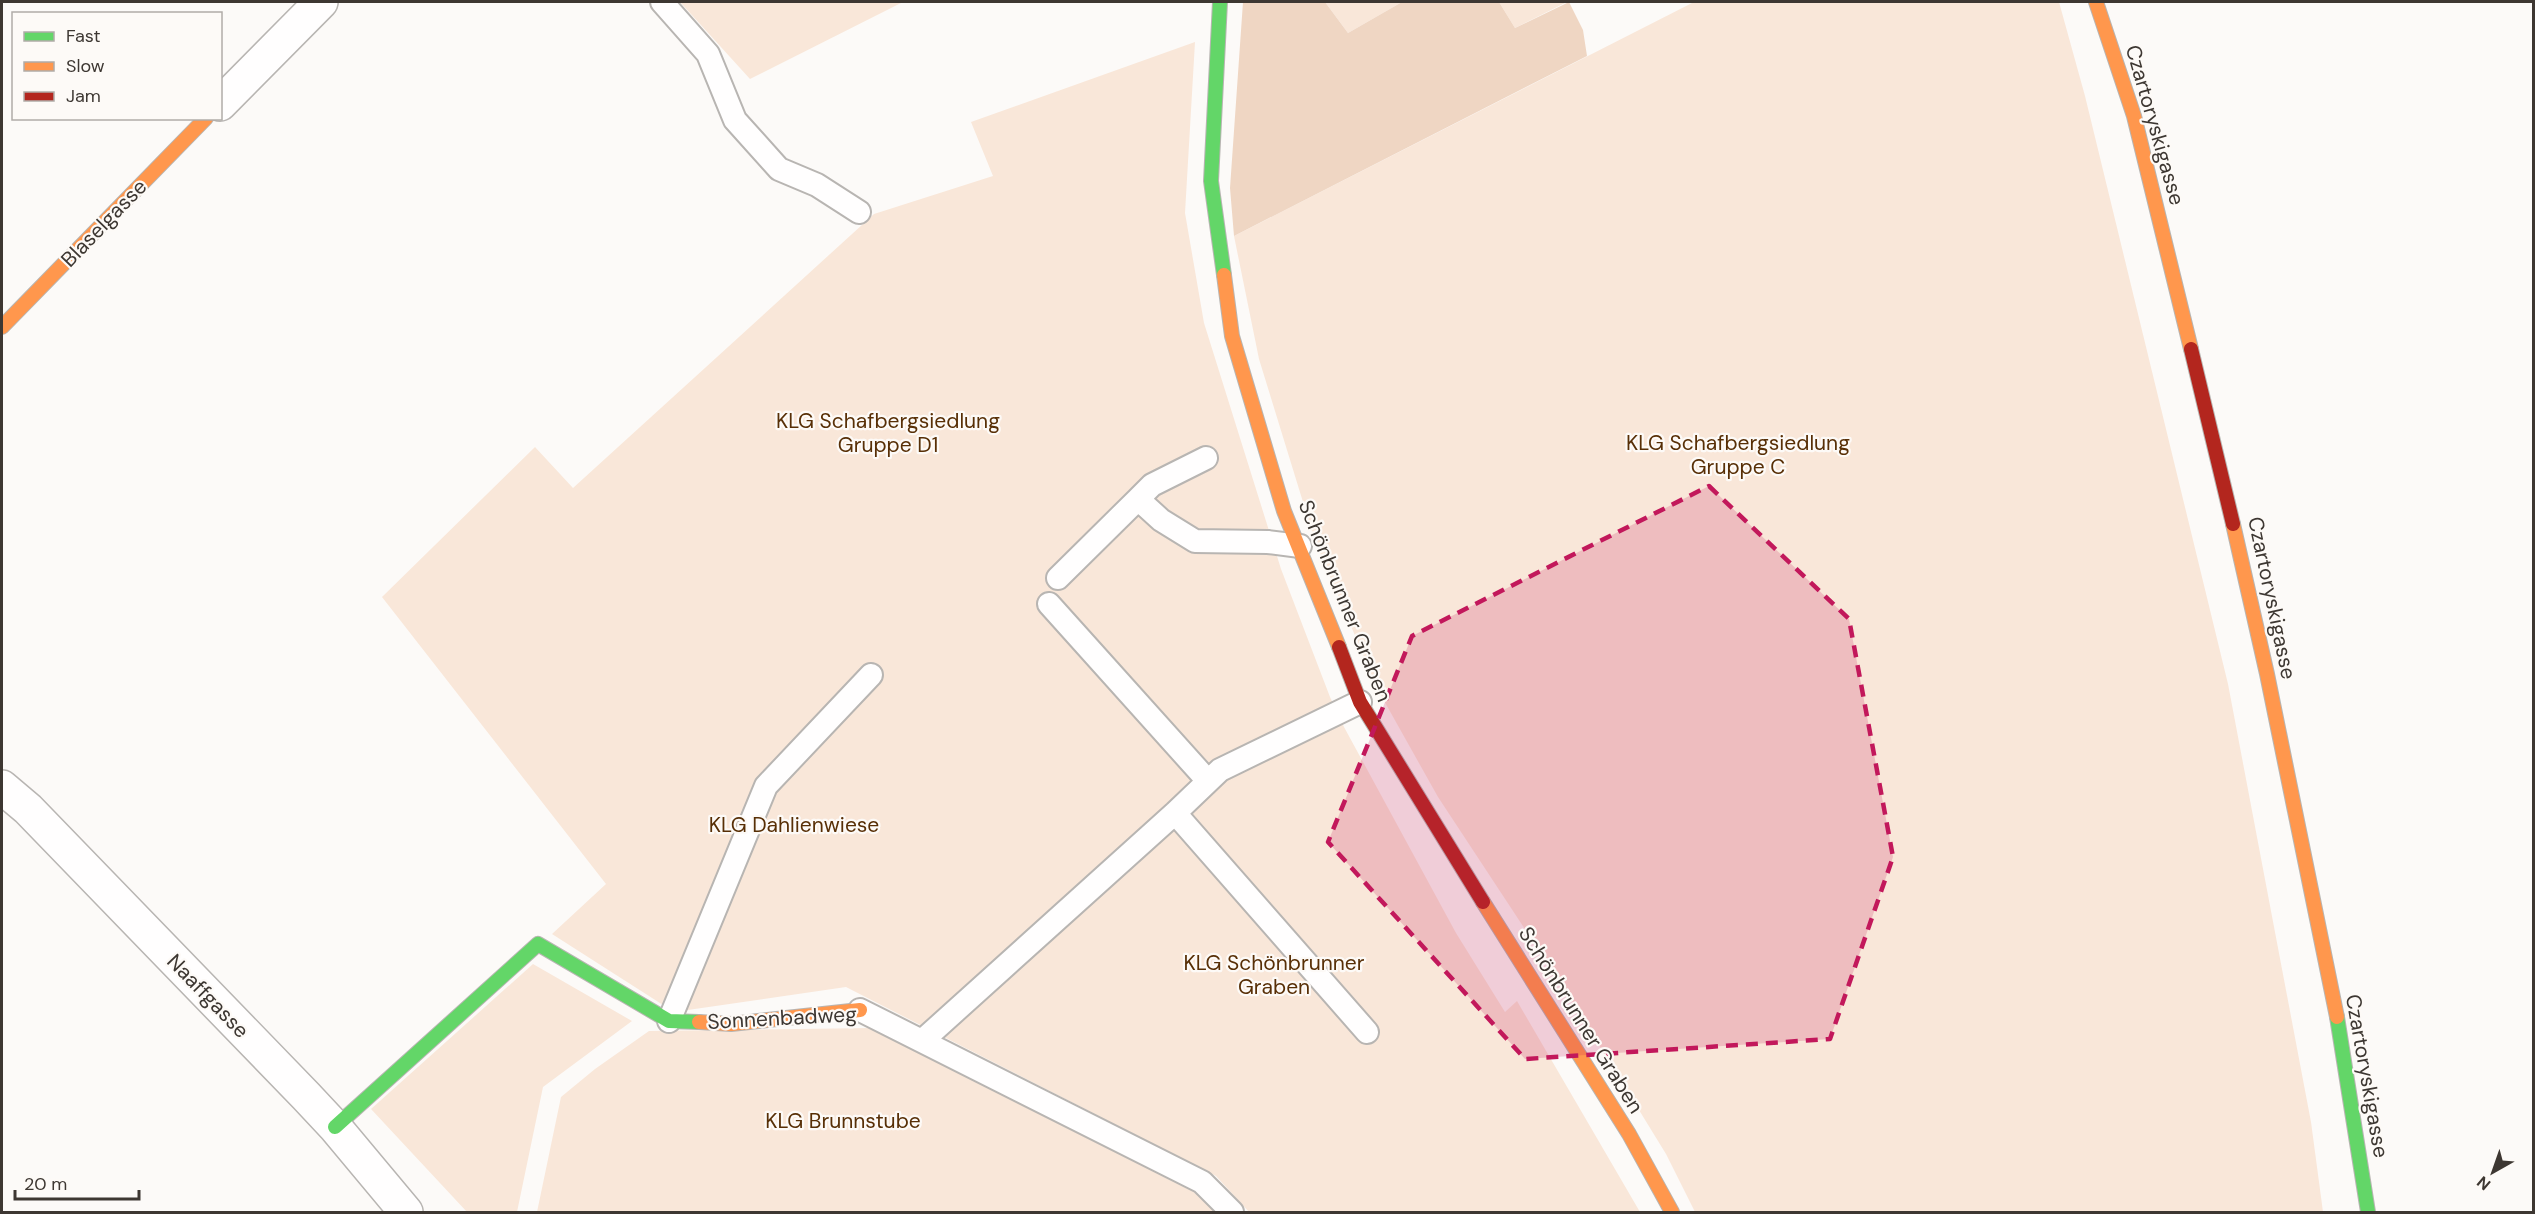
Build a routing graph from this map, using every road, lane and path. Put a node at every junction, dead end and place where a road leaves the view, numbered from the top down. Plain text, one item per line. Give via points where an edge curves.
1 (321, 2) edge
2 (662, 2) edge
3 (1220, 2) edge
4 (2096, 2) edge
5 (222, 102) edge
6 (204, 120) edge
7 (859, 212) dead end
8 (2, 327) edge
9 (1206, 458) dead end
10 (1138, 499) junction
11 (1300, 546) junction
12 (1058, 578) dead end
13 (1049, 604) dead end
14 (871, 675) dead end
15 (1360, 702) junction
16 (1208, 781) junction
17 (2, 787) edge
18 (1175, 813) junction
19 (860, 1010) joint
20 (669, 1021) junction
21 (1367, 1032) dead end
22 (922, 1041) junction
23 (335, 1126) junction
24 (406, 1212) edge
25 (1232, 1212) edge
26 (1672, 1212) edge
27 (2368, 1212) edge

1 - 5 street
2 - 7 lane via 708,54 735,120 779,169 817,185
3 - 11 street, Schönbrunner Graben via 1211,181 1229,321 1284,510
4 - 27 street, Czartoryskigasse via 2133,116 2231,511 2341,1038
6 - 8 street, Blaselgasse
9 - 10 lane via 1152,484
10 - 11 lane via 1161,520 1195,540
10 - 12 lane
11 - 15 street, Schönbrunner Graben
13 - 16 lane
14 - 20 lane via 766,786
15 - 16 lane via 1220,770
15 - 26 street, Schönbrunner Graben via 1629,1134
16 - 18 lane
17 - 23 street, Naaffgasse via 28,809
18 - 21 lane
18 - 22 lane
19 - 20 street, Sonnenbadweg via 731,1024
19 - 22 lane, Sonnenbadweg
20 - 23 street, Sonnenbadweg via 538,944
22 - 25 lane, Sonnenbadweg via 1202,1182
23 - 24 street, Naaffgasse

